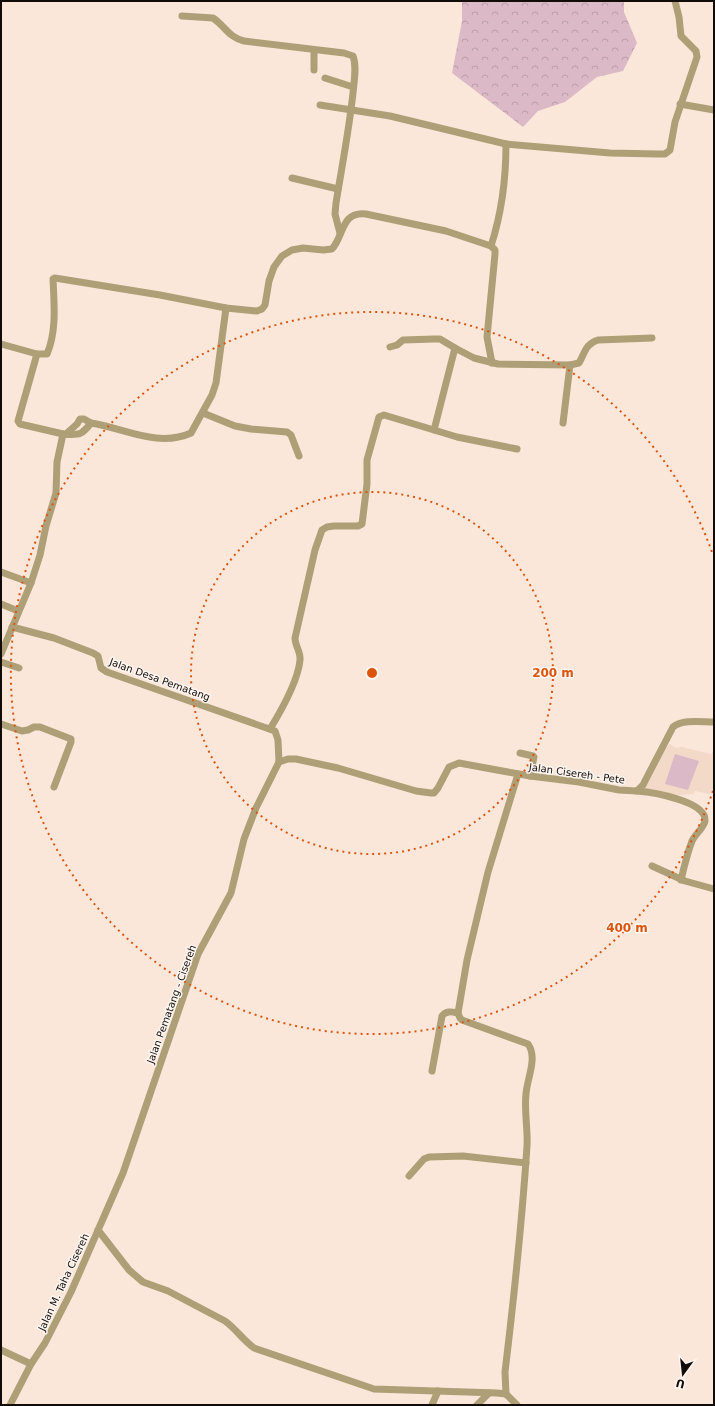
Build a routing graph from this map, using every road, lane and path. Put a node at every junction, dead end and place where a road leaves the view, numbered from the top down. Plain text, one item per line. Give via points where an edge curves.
1 (675, 1) edge
2 (182, 16) dead end
3 (314, 50) junction
4 (314, 70) dead end
5 (325, 78) dead end
6 (353, 87) junction
7 (680, 104) junction
8 (320, 105) dead end
9 (351, 110) junction
10 (714, 110) edge
11 (506, 144) junction
12 (292, 178) dead end
13 (338, 189) junction
14 (340, 233) junction
15 (491, 246) junction
16 (226, 308) junction
17 (652, 338) dead end
18 (1, 344) edge
19 (390, 347) dead end
20 (455, 348) junction
21 (37, 354) junction
22 (492, 363) junction
23 (570, 365) junction
24 (203, 413) junction
25 (91, 423) junction
26 (563, 423) dead end
27 (434, 430) junction
28 (64, 434) junction
29 (517, 450) dead end
30 (299, 456) dead end
31 (1, 572) edge
32 (31, 583) junction
33 (1, 604) edge
34 (18, 611) junction
35 (12, 626) junction
36 (1, 654) edge
37 (1, 662) edge
38 (19, 668) dead end
39 (714, 722) edge
40 (1, 724) edge
41 (270, 730) junction
42 (520, 753) dead end
43 (279, 762) junction
44 (518, 774) junction
45 (530, 776) junction
46 (54, 787) dead end
47 (637, 791) junction
48 (652, 866) dead end
49 (681, 880) junction
50 (714, 889) edge
51 (458, 1012) junction
52 (432, 1071) dead end
53 (526, 1163) junction
54 (409, 1176) dead end
55 (98, 1230) junction
56 (1, 1350) edge
57 (31, 1364) junction
58 (438, 1391) junction
59 (489, 1393) junction
60 (506, 1394) junction
61 (10, 1405) edge
62 (432, 1405) edge
63 (477, 1405) edge
64 (517, 1405) edge

1 - 7 street via 681,36 697,54
2 - 3 street via 213,18 236,39
3 - 4 street
3 - 6 street via 353,56
5 - 6 street
6 - 9 street
7 - 10 street
7 - 11 street via 670,150 666,154 610,153
8 - 9 street
9 - 11 street via 390,116
9 - 13 street
11 - 15 street via 498,223
12 - 13 street
13 - 14 street via 335,214
14 - 15 street via 347,221 362,214 446,231
14 - 16 street via 334,248 330,250 303,248 292,250 282,256 274,267 266,305 262,309 252,311
15 - 22 street via 496,254 487,337
16 - 21 street via 55,278 48,352
16 - 24 street via 216,383
17 - 23 street via 598,340 586,348 580,363
18 - 21 street
19 - 20 street via 403,340 434,339
20 - 22 street via 474,358
20 - 27 street
21 - 28 street via 18,422
22 - 23 street
23 - 26 street
24 - 25 street via 191,433 165,439
24 - 30 street via 228,424 251,430 287,432 291,435
25 - 28 street via 78,435
25 - 28 street via 80,419
27 - 29 street
27 - 41 street via 384,415 378,419 367,460 362,524 327,527 320,534 295,638 300,660 292,686
28 - 32 street via 57,462 56,493
31 - 32 street
32 - 34 street
33 - 34 street
34 - 35 street
35 - 36 street
35 - 41 street, Jalan Desa Pematang via 93,653 98,656 101,668 107,672
37 - 38 street
39 - 47 street, Jalan Cisereh - Pete via 684,722 672,727 646,779
40 - 46 street via 22,731 40,727 71,739
41 - 43 street via 275,731 277,735
42 - 45 street via 534,757
43 - 44 street via 296,759 431,793 438,788 449,767 459,763
43 - 55 street, Jalan Pematang - Cisereh via 244,839 230,892 198,954 123,1173
44 - 45 street, Jalan Cisereh - Pete
44 - 51 street via 488,872 467,960
45 - 47 street, Jalan Cisereh - Pete
47 - 49 street via 689,802 703,813 704,824 691,843
48 - 49 street
49 - 50 street
51 - 52 street via 447,1012 442,1016
51 - 53 street via 462,1020 528,1044 532,1050 526,1094
53 - 54 street via 463,1156 429,1157
53 - 60 street via 505,1372
55 - 57 street, Jalan M. Taha Cisereh via 64,1306
55 - 58 street via 135,1276 225,1321 254,1348 374,1388
56 - 57 street
57 - 61 street, Jalan M. Taha Cisereh
58 - 59 street
58 - 62 street
59 - 60 street
59 - 63 street
60 - 64 street

